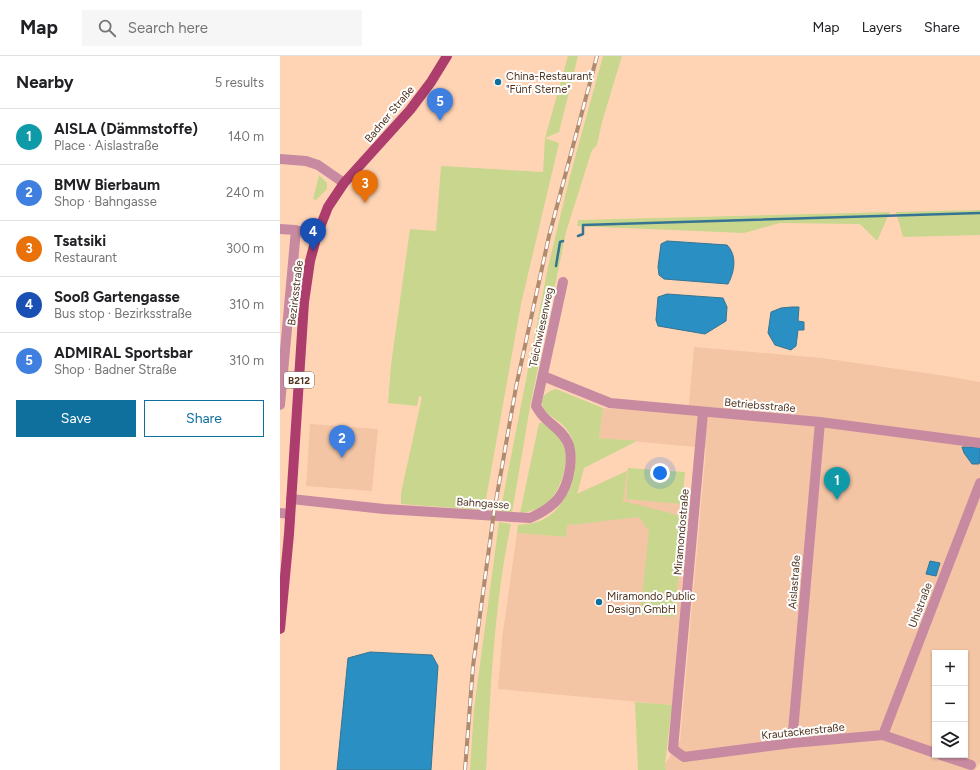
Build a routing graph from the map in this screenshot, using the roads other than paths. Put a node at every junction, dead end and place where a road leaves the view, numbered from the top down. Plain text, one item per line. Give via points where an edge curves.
1 (447, 56) edge
2 (280, 159) edge
3 (344, 183) junction
4 (280, 229) edge
5 (296, 230) junction
6 (317, 235) junction
7 (563, 282) dead end
8 (543, 376) junction
9 (280, 405) edge
10 (536, 406) joint
11 (703, 412) junction
12 (820, 422) junction
13 (980, 443) edge
14 (980, 483) edge
15 (291, 499) junction
16 (285, 513) edge
17 (280, 629) edge
18 (883, 735) junction
19 (792, 743) junction
20 (673, 749) joint
21 (932, 752) edge
22 (949, 758) edge
23 (971, 766) dead end

1 - 3 main road, Badner Straße / B212 via 410,110
2 - 3 street via 306,161 318,165
3 - 6 main road, Bezirksstraße / B212 via 328,207
4 - 5 street
5 - 6 street
5 - 9 street
6 - 15 main road, Bezirksstraße / B212 via 304,302
7 - 8 street, Teichwiesenweg
8 - 10 street, Teichwiesenweg
8 - 11 street, Betriebsstraße via 610,403
10 - 15 street, Bahngasse via 543,416 559,429 569,444 571,461 563,492 556,502 544,512 530,518
11 - 12 street, Betriebsstraße
11 - 20 street, Miramondostraße
12 - 13 street, Betriebsstraße
12 - 19 street, Aislastraße
14 - 18 street, Uhlstraße
15 - 16 main road, Bezirksstraße / B212
16 - 17 main road, Bezirksstraße / B212
18 - 19 street, Krautackerstraße
18 - 21 street, Krautackerstraße
19 - 20 street, Krautackerstraße via 684,756
22 - 23 street

